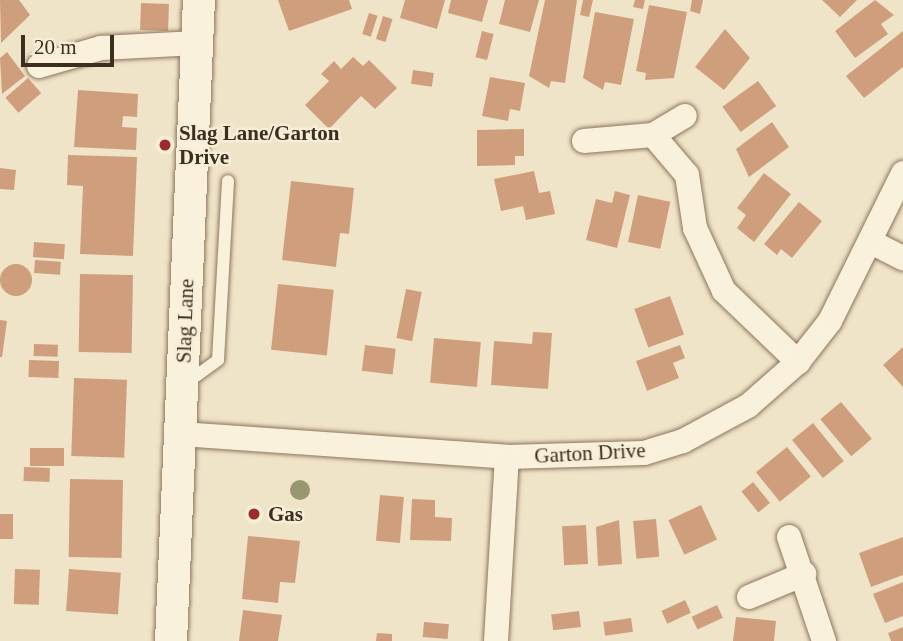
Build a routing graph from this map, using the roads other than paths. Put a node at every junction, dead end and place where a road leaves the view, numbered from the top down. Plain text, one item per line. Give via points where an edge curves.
1 (199, 0) edge
2 (197, 43) junction
3 (39, 66) dead end
4 (685, 116) dead end
5 (653, 135) junction
6 (584, 141) dead end
7 (903, 173) edge
8 (228, 181) dead end
9 (871, 242) junction
10 (903, 258) edge
11 (798, 362) junction
12 (183, 386) junction
13 (181, 434) junction
14 (508, 457) junction
15 (789, 537) dead end
16 (804, 574) junction
17 (749, 597) dead end
18 (171, 641) edge
19 (496, 641) edge
20 (824, 641) edge

1 - 2 street, Slag Lane
2 - 3 street via 101,48
2 - 12 street, Slag Lane
4 - 5 street
5 - 6 street
5 - 11 street via 687,175 695,228 724,291
7 - 9 street, Garton Drive
8 - 12 lane via 218,360
9 - 10 street
9 - 11 street, Garton Drive via 830,321
11 - 14 street, Garton Drive via 748,406 683,441 644,453
12 - 13 street, Slag Lane
13 - 14 street, Garton Drive
13 - 18 street, Slag Lane
14 - 19 street
15 - 16 street
16 - 17 street
16 - 20 street

